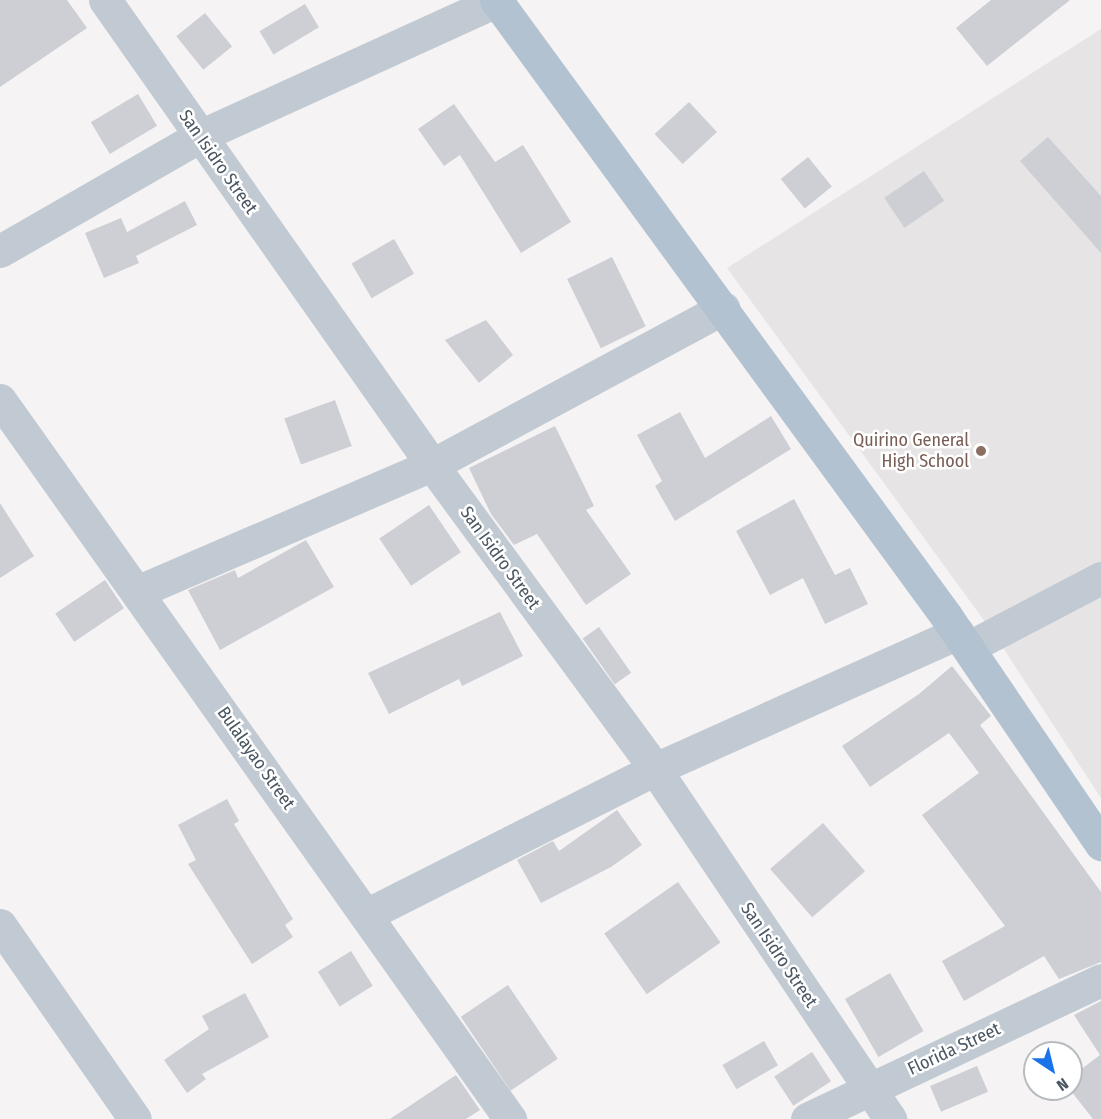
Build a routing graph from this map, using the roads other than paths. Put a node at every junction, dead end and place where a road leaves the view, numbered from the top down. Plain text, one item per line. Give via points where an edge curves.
1 (105, 0) edge
2 (497, 0) edge
3 (200, 136) junction
4 (0, 251) edge
5 (723, 308) junction
6 (0, 400) edge
7 (432, 465) junction
8 (1101, 578) edge
9 (139, 591) junction
10 (963, 640) junction
11 (655, 769) junction
12 (1101, 844) edge
13 (366, 915) junction
14 (0, 925) edge
15 (1101, 980) edge
16 (868, 1088) junction
17 (135, 1119) edge
18 (510, 1119) edge
19 (807, 1119) edge
20 (890, 1119) edge

1 - 3 street, San Isidro Street
2 - 3 street
2 - 5 main road
3 - 4 street
3 - 7 street, San Isidro Street
5 - 7 street
5 - 10 main road
6 - 9 street, Bulalayao Street
7 - 9 street
7 - 11 street, San Isidro Street
8 - 10 street
9 - 13 street, Bulalayao Street
10 - 11 street
10 - 12 main road
11 - 13 street
11 - 16 street, San Isidro Street
13 - 18 street, Bulalayao Street
14 - 17 street
15 - 16 street, Florida Street
16 - 19 street, Florida Street
16 - 20 street, San Isidro Street

